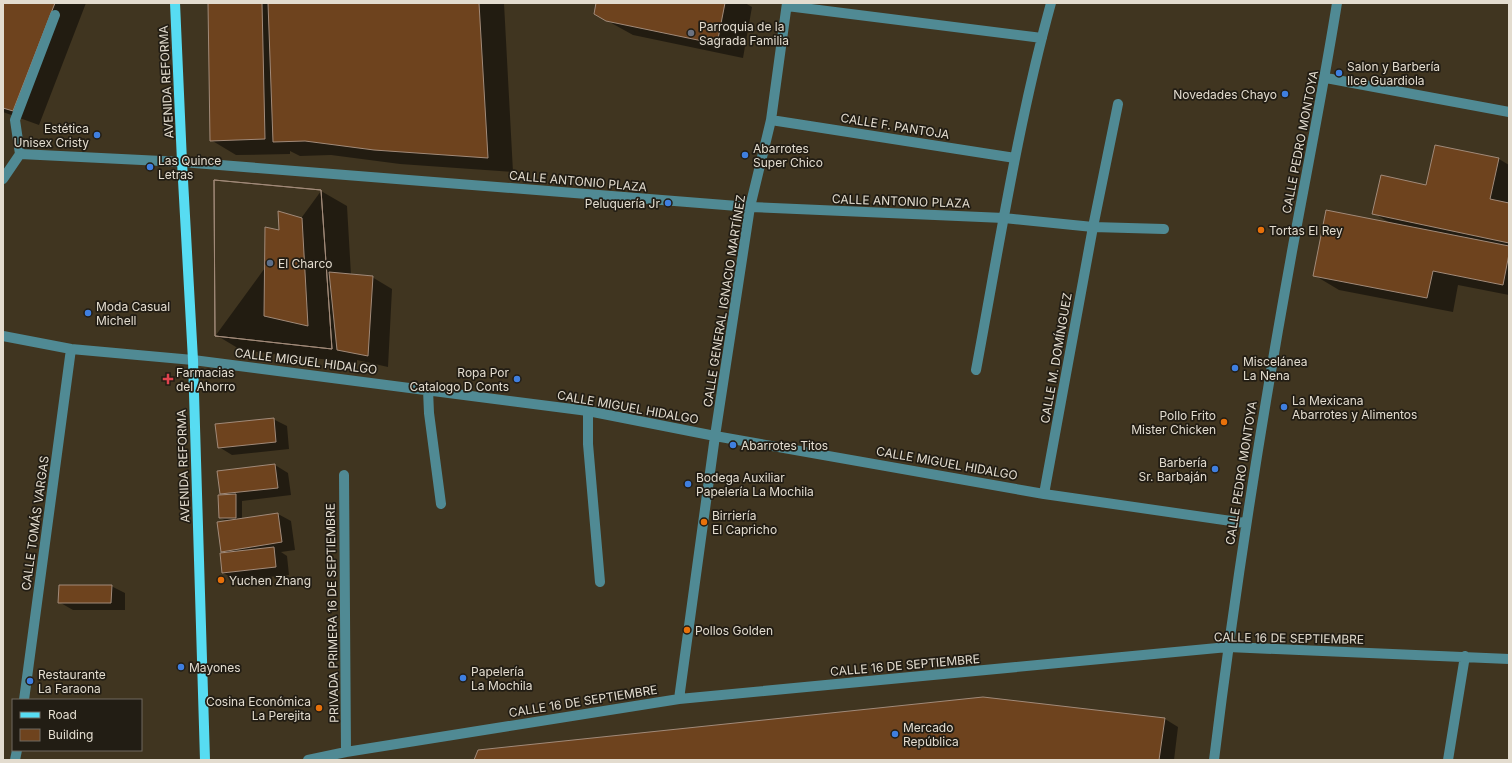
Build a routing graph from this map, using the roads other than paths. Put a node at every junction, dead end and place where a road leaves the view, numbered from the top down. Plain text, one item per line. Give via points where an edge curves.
1 (175, 3) edge
2 (1051, 3) edge
3 (1337, 3) edge
4 (787, 5) edge
5 (56, 15) dead end
6 (1042, 38) junction
7 (1326, 78) junction
8 (1118, 104) dead end
9 (1509, 112) edge
10 (771, 120) junction
11 (20, 154) junction
12 (1015, 158) junction
13 (182, 162) junction
14 (3, 179) edge
15 (750, 207) junction
16 (1004, 218) junction
17 (1093, 227) junction
18 (1164, 229) dead end
19 (3, 336) edge
20 (71, 349) junction
21 (193, 360) junction
22 (976, 370) dead end
23 (428, 390) junction
24 (588, 411) junction
25 (715, 436) junction
26 (344, 475) dead end
27 (1044, 494) junction
28 (441, 504) dead end
29 (1245, 523) junction
30 (600, 582) dead end
31 (1228, 647) junction
32 (1465, 656) junction
33 (1509, 659) edge
34 (24, 699) edge
35 (679, 699) junction
36 (346, 752) junction
37 (205, 760) edge
38 (308, 760) edge
39 (1214, 760) edge
40 (1448, 760) edge

1 - 13 main road, AVENIDA REFORMA
2 - 6 street
3 - 7 street, CALLE PEDRO MONTOYA
4 - 6 street
4 - 10 street, CALLE GENERAL IGNACIO MARTÍNEZ
5 - 11 street via 15,120
6 - 12 street
7 - 9 street
7 - 29 street, CALLE PEDRO MONTOYA
8 - 17 street, CALLE M. DOMÍNGUEZ
10 - 12 street, CALLE F. PANTOJA
10 - 15 street, CALLE GENERAL IGNACIO MARTÍNEZ
11 - 13 street, CALLE ANTONIO PLAZA
11 - 14 street
12 - 16 street
13 - 15 street, CALLE ANTONIO PLAZA
13 - 21 main road, AVENIDA REFORMA
15 - 16 street, CALLE ANTONIO PLAZA
15 - 25 street, CALLE GENERAL IGNACIO MARTÍNEZ
16 - 17 street, CALLE ANTONIO PLAZA
16 - 22 street
17 - 18 street, CALLE ANTONIO PLAZA
17 - 27 street, CALLE M. DOMÍNGUEZ
19 - 20 street, CALLE MIGUEL HIDALGO
20 - 21 street, CALLE MIGUEL HIDALGO
20 - 34 street, CALLE TOMÁS VARGAS
21 - 23 street, CALLE MIGUEL HIDALGO
21 - 37 main road, AVENIDA REFORMA
23 - 24 street, CALLE MIGUEL HIDALGO
23 - 28 street
24 - 25 street, CALLE MIGUEL HIDALGO
24 - 30 street via 588,444
25 - 27 street, CALLE MIGUEL HIDALGO
25 - 35 street, CALLE GENERAL IGNACIO MARTÍNEZ
26 - 36 street, PRIVADA PRIMERA 16 DE SEPTIEMBRE
27 - 29 street, CALLE MIGUEL HIDALGO
29 - 31 street, CALLE PEDRO MONTOYA
31 - 32 street, CALLE 16 DE SEPTIEMBRE
31 - 35 street, CALLE 16 DE SEPTIEMBRE
31 - 39 street, CALLE PEDRO MONTOYA
32 - 33 street, CALLE 16 DE SEPTIEMBRE
32 - 40 street
35 - 36 street, CALLE 16 DE SEPTIEMBRE
36 - 38 street, CALLE 16 DE SEPTIEMBRE

